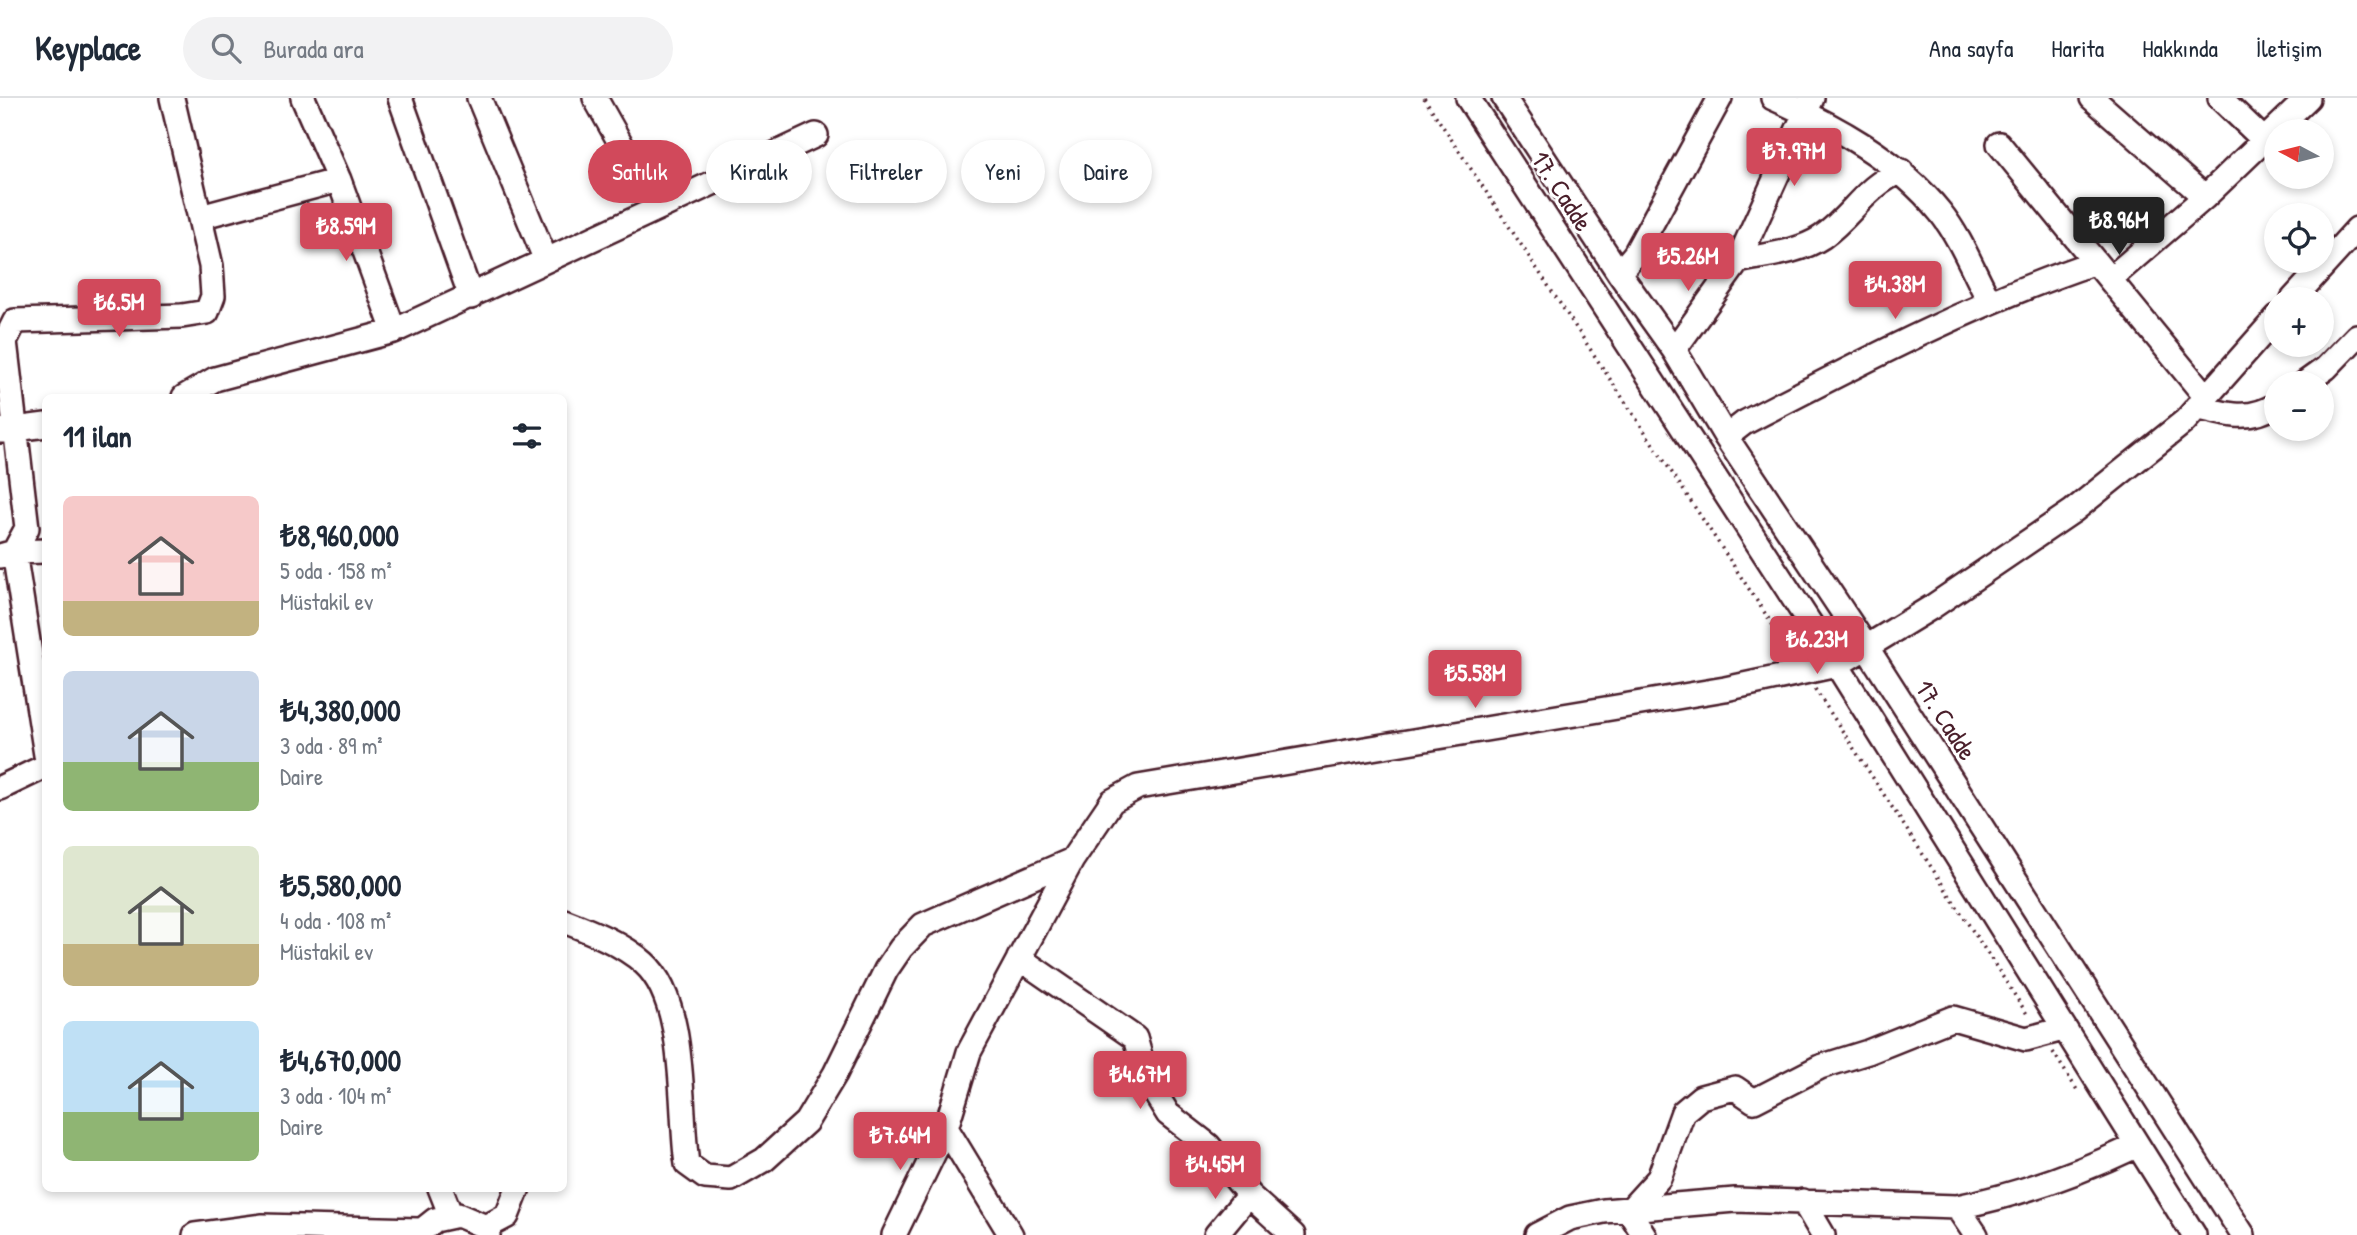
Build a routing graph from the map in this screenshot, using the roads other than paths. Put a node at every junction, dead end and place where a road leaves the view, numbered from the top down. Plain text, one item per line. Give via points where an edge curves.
1 (172, 98) edge
2 (303, 98) edge
3 (400, 98) edge
4 (479, 98) edge
5 (595, 98) edge
6 (1468, 98) edge
7 (1504, 98) edge
8 (1720, 98) edge
9 (1773, 98) edge
10 (2092, 98) edge
11 (2220, 98) edge
12 (2308, 98) edge
13 (1808, 106) edge
14 (2286, 119) edge
15 (816, 135) dead end
16 (2264, 140) joint
17 (1999, 144) dead end
18 (1901, 171) junction
19 (339, 180) junction
20 (2205, 197) junction
21 (657, 208) junction
22 (200, 217) junction
23 (2357, 229) edge
24 (545, 258) junction
25 (1738, 261) junction
26 (2093, 263) junction
27 (1619, 273) junction
28 (2110, 279) junction
29 (2303, 287) edge
30 (471, 297) junction
31 (1990, 302) junction
32 (8, 320) edge
33 (394, 331) junction
34 (2264, 332) edge
35 (2357, 336) edge
36 (1674, 350) junction
37 (2322, 371) edge
38 (189, 394) edge
39 (2202, 402) junction
40 (2264, 411) edge
41 (42, 426) edge
42 (8, 430) edge
43 (1726, 437) junction
44 (42, 551) edge
45 (7, 554) edge
46 (1867, 648) junction
47 (1836, 665) junction
48 (42, 734) edge
49 (42, 768) edge
50 (0, 788) edge
51 (1072, 860) junction
52 (567, 922) edge
53 (1019, 958) junction
54 (2063, 1029) junction
55 (946, 1128) junction
56 (2136, 1146) junction
57 (442, 1192) edge
58 (517, 1192) edge
59 (1249, 1195) junction
60 (1803, 1201) junction
61 (1958, 1206) junction
62 (1629, 1211) junction
63 (451, 1216) junction
64 (487, 1231) edge
65 (418, 1233) edge
66 (195, 1235) edge
67 (894, 1235) edge
68 (1011, 1235) edge
69 (1216, 1235) edge
70 (1293, 1235) edge
71 (1537, 1235) edge
72 (1644, 1235) edge
73 (1823, 1235) edge
74 (1976, 1235) edge
75 (2194, 1235) edge
76 (2243, 1235) edge

1 - 22 street
2 - 19 street
3 - 30 street
4 - 24 street
5 - 21 street
6 - 47 street, 17. Cadde
7 - 27 street, 17. Cadde
8 - 27 street via 1635,254
9 - 13 street
10 - 20 street
11 - 16 street
12 - 14 street
13 - 18 street
13 - 25 street
15 - 21 street
16 - 20 street
17 - 26 street
18 - 25 street via 1879,180 1822,237 1798,249
18 - 31 street via 1942,215
19 - 22 street
19 - 33 street
20 - 28 street
21 - 24 street
22 - 32 street via 211,266 213,296 207,312
23 - 29 street
24 - 30 street via 536,267
25 - 36 street
26 - 28 street
26 - 31 street
27 - 36 street, 17. Cadde
28 - 39 street
30 - 33 street
31 - 43 street via 1872,357 1744,423
32 - 42 street
33 - 38 street via 215,379
34 - 39 street
35 - 37 street
36 - 43 street, 17. Cadde
39 - 40 street via 2236,418
39 - 46 street via 2185,421 2073,510
41 - 42 street
42 - 45 street via 27,528
43 - 46 street, 17. Cadde
44 - 45 street
45 - 48 street
46 - 47 street
46 - 76 street, 17. Cadde
47 - 51 street via 1725,690 1139,787 1112,801
47 - 54 street, 17. Cadde
49 - 50 street
51 - 52 street via 923,925 886,970 806,1122 764,1160 731,1179 705,1177 687,1164 679,1043 659,982 644,963
51 - 53 street
53 - 55 street via 969,1052
53 - 59 street via 1135,1038 1147,1080 1168,1115 1208,1144
54 - 56 street, 17. Cadde
54 - 62 street via 2026,1040 1953,1018 1820,1067 1754,1101 1734,1088 1701,1097 1683,1112 1659,1178
55 - 67 street
55 - 68 street
56 - 61 street via 1988,1201
56 - 75 street, 17. Cadde
57 - 63 street
58 - 64 street via 508,1216
59 - 69 street
59 - 70 street
60 - 61 street
60 - 62 street via 1735,1200
60 - 73 street
61 - 74 street
62 - 71 street via 1570,1218
62 - 72 street
63 - 64 street via 458,1215
63 - 65 street via 435,1220
65 - 66 street via 263,1226

